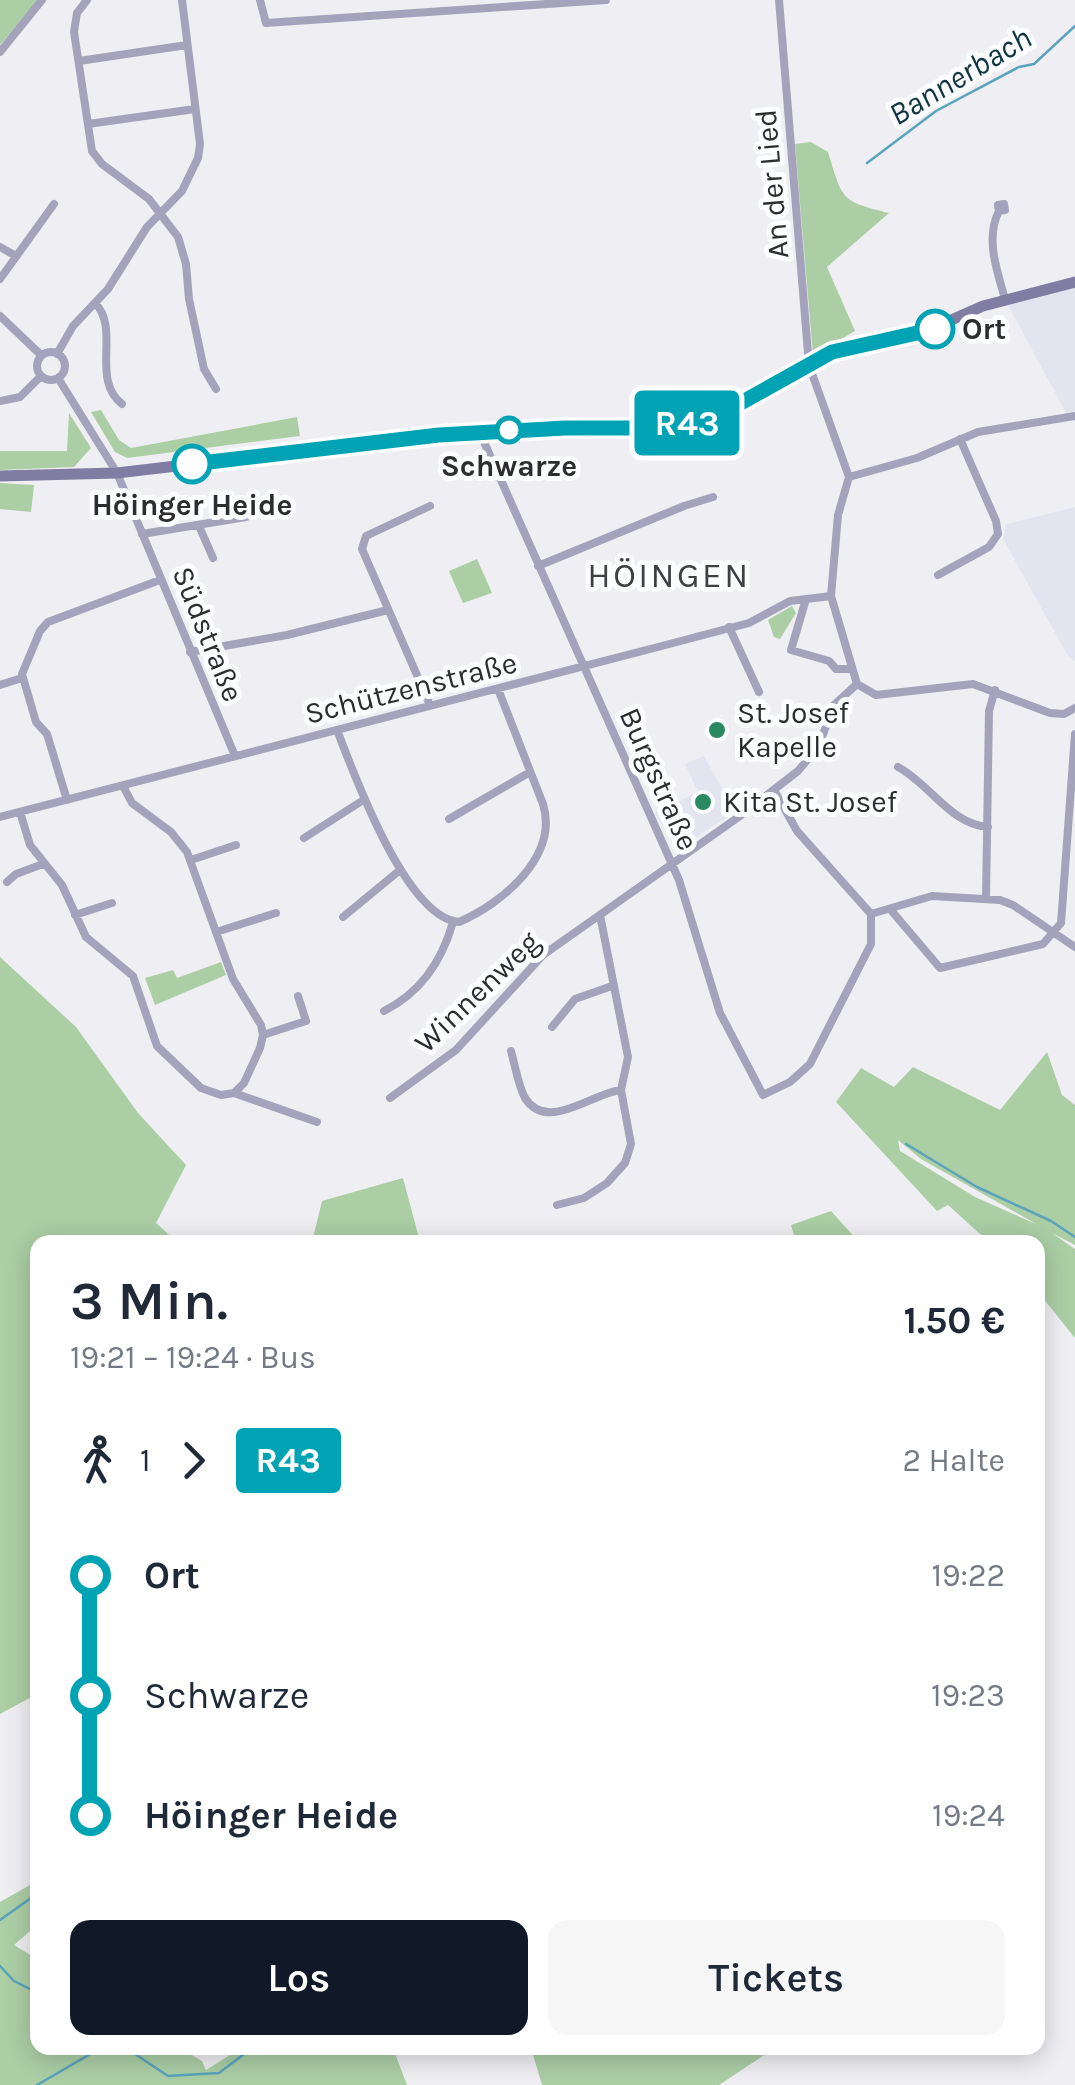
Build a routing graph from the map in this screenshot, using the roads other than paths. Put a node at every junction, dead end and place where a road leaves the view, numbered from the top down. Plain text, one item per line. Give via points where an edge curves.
1 (42, 0) edge
2 (87, 0) edge
3 (182, 0) edge
4 (260, 0) edge
5 (606, 0) edge
6 (780, 0) edge
7 (187, 45) junction
8 (0, 52) edge
9 (78, 61) junction
10 (195, 109) junction
11 (88, 124) junction
12 (54, 204) dead end
13 (999, 211) dead end
14 (161, 212) junction
15 (0, 247) edge
16 (16, 256) junction
17 (0, 279) edge
18 (1075, 282) edge
19 (1005, 299) junction
20 (94, 303) junction
21 (0, 316) edge
22 (57, 354) junction
23 (41, 356) junction
24 (809, 364) junction
25 (41, 376) junction
26 (58, 378) junction
27 (216, 390) dead end
28 (0, 401) edge
29 (122, 404) dead end
30 (1075, 416) edge
31 (480, 432) junction
32 (960, 438) junction
33 (117, 473) junction
34 (0, 476) edge
35 (849, 478) junction
36 (712, 497) dead end
37 (430, 506) dead end
38 (246, 517) dead end
39 (199, 526) junction
40 (142, 534) junction
41 (213, 558) dead end
42 (538, 566) junction
43 (938, 575) dead end
44 (160, 580) junction
45 (830, 596) junction
46 (806, 599) junction
47 (388, 610) junction
48 (729, 627) junction
49 (190, 652) junction
50 (584, 666) junction
51 (852, 669) junction
52 (22, 678) junction
53 (858, 684) junction
54 (0, 685) edge
55 (498, 690) junction
56 (995, 690) junction
57 (759, 692) dead end
58 (430, 706) junction
59 (1073, 709) edge
60 (1075, 721) edge
61 (337, 730) junction
62 (1075, 734) edge
63 (235, 756) junction
64 (898, 767) dead end
65 (530, 772) junction
66 (124, 786) junction
67 (774, 790) junction
68 (366, 799) junction
69 (67, 800) junction
70 (20, 812) junction
71 (0, 817) edge
72 (449, 818) dead end
73 (988, 827) junction
74 (304, 838) dead end
75 (236, 845) dead end
76 (191, 860) junction
77 (671, 862) junction
78 (43, 864) junction
79 (400, 870) junction
80 (7, 882) dead end
81 (986, 898) junction
82 (112, 903) dead end
83 (890, 909) junction
84 (276, 913) dead end
85 (871, 914) junction
86 (75, 915) junction
87 (600, 915) junction
88 (343, 918) dead end
89 (454, 922) junction
90 (216, 932) junction
91 (1056, 933) junction
92 (1075, 947) edge
93 (612, 986) junction
94 (298, 996) dead end
95 (384, 1012) dead end
96 (552, 1027) dead end
97 (263, 1035) junction
98 (511, 1051) dead end
99 (622, 1090) junction
100 (234, 1093) junction
101 (390, 1098) dead end
102 (317, 1122) dead end
103 (557, 1205) dead end

1 - 8 street
2 - 9 street via 75,23
3 - 7 street
4 - 5 street via 266,23
6 - 24 street, An der Lied
7 - 9 street
7 - 10 street
9 - 11 street
10 - 11 street
10 - 14 street via 198,158 182,191
11 - 14 street via 95,157
12 - 16 street
13 - 19 street via 992,243
14 - 20 street
14 - 27 street via 183,250 204,370
15 - 16 street
16 - 17 street
18 - 19 main road
19 - 24 main road via 926,332 850,346
20 - 22 street
20 - 29 street via 104,316 108,382
21 - 23 street
22 - 23 street
22 - 26 street via 65,368
23 - 25 street
24 - 31 main road via 730,409 688,423
24 - 35 street, An der Lied
25 - 26 street
25 - 28 street via 20,397
26 - 33 street, Südstraße
30 - 32 street
31 - 33 main road
31 - 42 street, Burgstraße
32 - 35 street
32 - 43 street via 998,534 989,547
33 - 34 main road
33 - 40 street, Südstraße
35 - 45 street
36 - 42 street
37 - 47 street via 362,543
38 - 39 street
39 - 40 street
39 - 41 street
40 - 44 street, Südstraße
42 - 50 street, Burgstraße
44 - 49 street, Südstraße
44 - 52 street via 48,622
45 - 46 street, Schützenstraße
45 - 51 street
46 - 48 street, Schützenstraße
46 - 51 street via 791,650
47 - 49 street
47 - 58 street
48 - 50 street, Schützenstraße
48 - 57 street
49 - 63 street, Südstraße
50 - 55 street, Schützenstraße
50 - 77 street, Burgstraße
51 - 53 street
52 - 54 street
52 - 69 street
53 - 56 street via 876,695 962,684
53 - 67 street, Winnenweg via 833,706 807,763
55 - 58 street, Schützenstraße
55 - 65 street
56 - 59 street via 1050,713
56 - 73 street
58 - 61 street, Schützenstraße
59 - 60 street
61 - 63 street, Schützenstraße
61 - 68 street
62 - 91 street
63 - 66 street, Schützenstraße
64 - 73 street via 963,822
65 - 72 street
65 - 89 street via 548,822 542,849 495,900
66 - 69 street, Schützenstraße
66 - 76 street via 132,802 178,838
67 - 77 street, Winnenweg
67 - 85 street via 797,831
68 - 74 street
68 - 79 street
69 - 70 street, Schützenstraße
70 - 71 street, Schützenstraße
70 - 78 street
73 - 81 street
75 - 76 street
76 - 90 street
77 - 85 street, Burgstraße via 720,1013 763,1095 810,1064 871,944
77 - 87 street, Winnenweg
78 - 80 street
78 - 86 street
79 - 88 street
79 - 89 street via 431,908
81 - 83 street via 932,896
81 - 91 street via 1007,901
82 - 86 street
83 - 85 street
83 - 91 street via 940,968 1043,944
84 - 90 street
86 - 100 street via 90,943 133,976 150,1032 167,1058 201,1088
87 - 93 street
87 - 101 street, Winnenweg via 534,963 456,1050
89 - 95 street via 420,987
90 - 97 street
91 - 92 street
93 - 96 street via 575,998
93 - 99 street via 628,1057
94 - 97 street via 306,1022
97 - 100 street
98 - 99 street via 526,1098 540,1112
99 - 103 street via 631,1138 626,1163 597,1191
100 - 102 street

